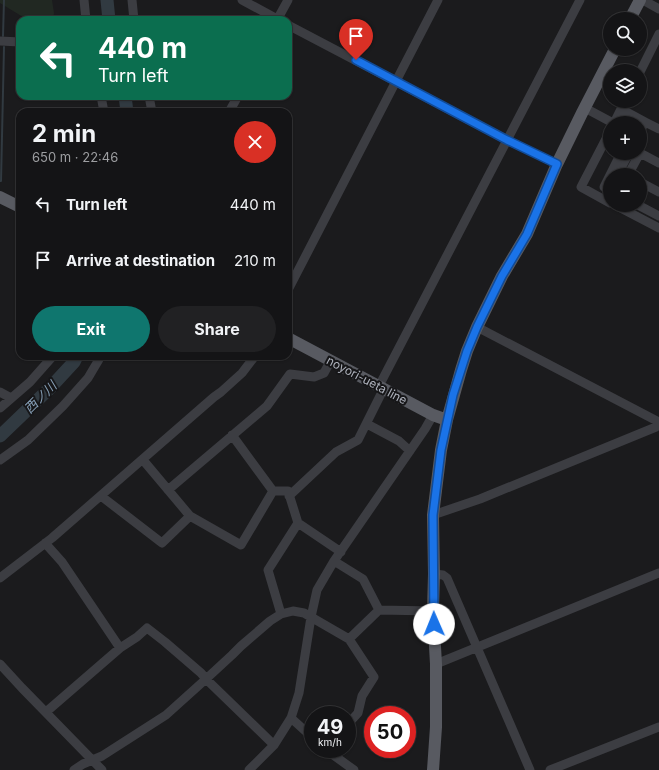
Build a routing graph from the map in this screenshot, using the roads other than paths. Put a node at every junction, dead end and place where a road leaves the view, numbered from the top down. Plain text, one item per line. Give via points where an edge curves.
1 (84, 0) edge
2 (132, 0) edge
3 (242, 0) edge
4 (288, 0) edge
5 (438, 0) edge
6 (580, 0) edge
7 (641, 0) edge
8 (659, 9) edge
9 (634, 12) edge
10 (86, 16) edge
11 (134, 16) edge
12 (271, 16) edge
13 (280, 16) edge
14 (292, 26) edge
15 (659, 34) edge
16 (0, 41) edge
17 (16, 42) edge
18 (611, 56) edge
19 (644, 64) edge
20 (397, 81) junction
21 (585, 108) junction
22 (627, 108) edge
23 (637, 116) edge
24 (603, 118) edge
25 (647, 123) edge
26 (658, 126) edge
27 (507, 140) junction
28 (603, 145) edge
29 (647, 157) edge
30 (659, 163) edge
31 (557, 164) junction
32 (647, 186) edge
33 (659, 192) edge
34 (603, 195) edge
35 (0, 197) edge
36 (16, 205) edge
37 (647, 210) edge
38 (628, 212) edge
39 (659, 216) edge
40 (659, 228) edge
41 (292, 282) edge
42 (477, 327) junction
43 (292, 340) edge
44 (49, 360) edge
45 (99, 360) edge
46 (251, 360) edge
47 (331, 360) junction
48 (382, 387) junction
49 (0, 392) edge
50 (11, 398) junction
51 (0, 408) edge
52 (433, 415) junction
53 (447, 420) junction
54 (659, 422) edge
55 (367, 424) junction
56 (232, 436) junction
57 (410, 452) junction
58 (0, 460) edge
59 (143, 460) junction
60 (168, 490) junction
61 (273, 491) junction
62 (101, 496) junction
63 (289, 496) junction
64 (433, 515) junction
65 (190, 516) junction
66 (298, 523) junction
67 (45, 543) junction
68 (341, 552) junction
69 (334, 561) junction
70 (659, 573) edge
71 (434, 574) junction
72 (0, 578) edge
73 (379, 610) junction
74 (434, 610) junction
75 (281, 614) junction
76 (311, 617) junction
77 (349, 639) junction
78 (477, 647) junction
79 (120, 648) junction
80 (0, 664) edge
81 (436, 664) junction
82 (206, 679) junction
83 (46, 712) junction
84 (356, 715) edge
85 (291, 718) junction
86 (659, 727) edge
87 (304, 730) edge
88 (274, 745) junction
89 (337, 758) edge
90 (92, 760) junction
91 (351, 769) edge
92 (74, 770) edge
93 (102, 770) edge
94 (249, 770) edge
95 (433, 770) edge
96 (530, 770) edge
97 (550, 770) edge

1 - 10 street
2 - 11 street
3 - 12 street
4 - 13 street
5 - 20 street
6 - 27 street
7 - 8 street
7 - 9 main road
14 - 20 street
15 - 19 street
16 - 17 street
18 - 21 main road
20 - 27 street
20 - 41 street
21 - 24 street
21 - 31 main road
22 - 23 street
25 - 26 street
27 - 31 street
27 - 48 street
28 - 34 street via 581,187
29 - 30 street
31 - 42 main road via 527,234 502,276
32 - 33 street
35 - 36 main road
37 - 39 street
38 - 40 street
42 - 53 main road via 460,370
42 - 54 street
43 - 47 main road, noyori-ueta line
44 - 50 street
45 - 58 street via 88,378 63,406 28,440
46 - 59 street via 242,373
47 - 48 main road, noyori-ueta line
47 - 56 street via 324,373 314,377 290,374 267,406
48 - 52 main road, noyori-ueta line
48 - 55 street
49 - 50 street
50 - 51 street
52 - 53 main road, noyori-ueta line
52 - 57 street
53 - 64 main road
54 - 64 street via 656,427 480,499
55 - 57 street via 399,441
55 - 63 street via 358,440 336,452
56 - 60 street
56 - 61 street
57 - 68 street
59 - 60 street
59 - 62 street
60 - 65 street
61 - 63 street via 288,491
61 - 65 street via 241,545
62 - 65 street via 162,543
62 - 67 street
63 - 66 street
64 - 71 main road
66 - 68 street
66 - 75 street via 268,570
67 - 72 street
67 - 79 street via 62,562
68 - 69 street
69 - 73 street via 364,579
69 - 76 street via 317,590
70 - 78 street
71 - 74 main road
71 - 78 street via 448,578
73 - 74 street
73 - 77 street
74 - 81 main road
75 - 76 street via 293,611
75 - 82 street via 241,646
76 - 77 street
76 - 85 street via 299,693
77 - 84 street via 374,677 362,696
78 - 81 street
78 - 96 street
79 - 82 street via 147,628
79 - 83 street
80 - 83 street
81 - 95 main road
82 - 88 street
82 - 90 street via 166,715
83 - 90 street
85 - 87 street
85 - 88 street
86 - 97 street
88 - 94 street
89 - 91 street
90 - 92 street
90 - 93 street

